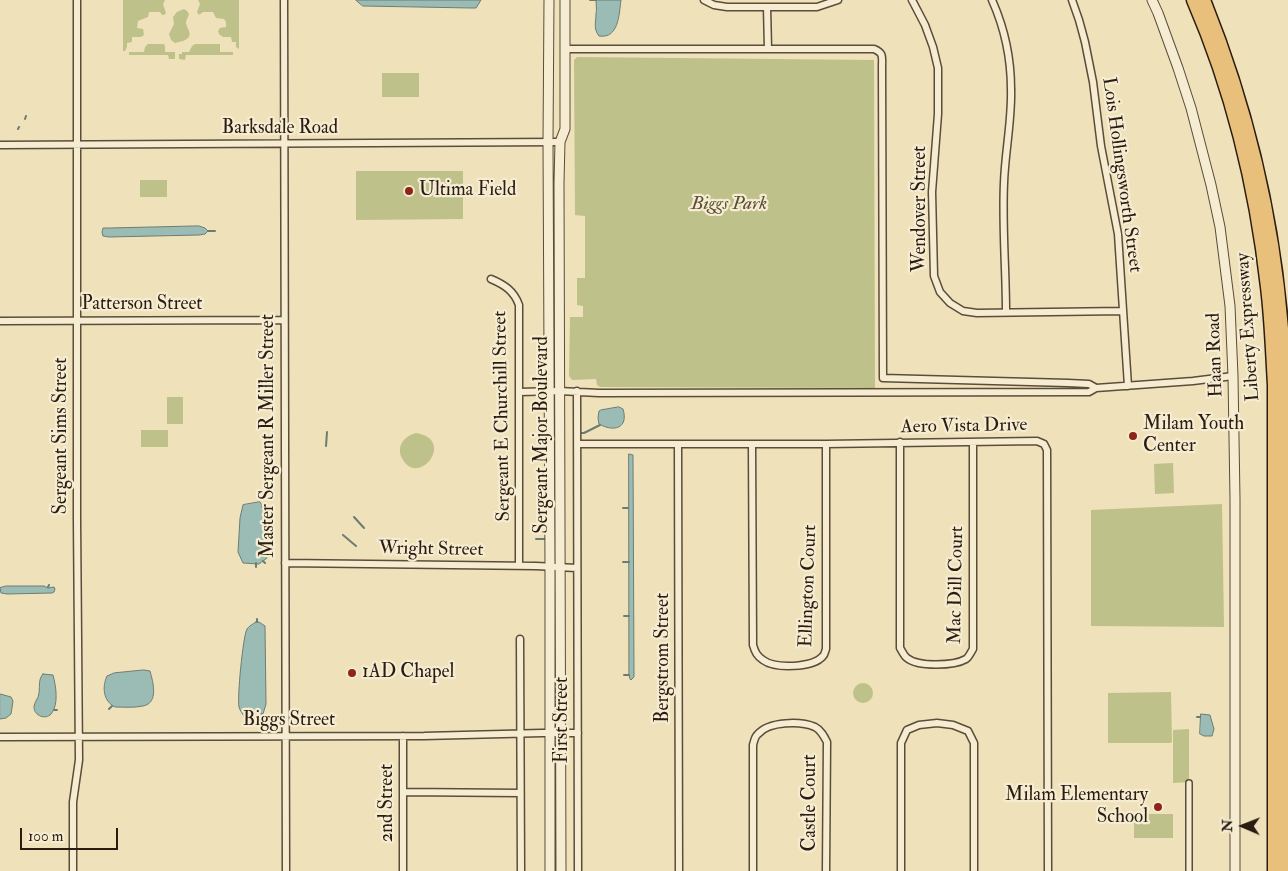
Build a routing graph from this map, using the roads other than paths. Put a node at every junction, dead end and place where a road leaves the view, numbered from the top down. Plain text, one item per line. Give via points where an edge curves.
1 (78, 0) edge
2 (284, 0) edge
3 (549, 0) edge
4 (565, 0) edge
5 (704, 0) edge
6 (838, 0) edge
7 (912, 0) edge
8 (992, 0) edge
9 (1072, 0) edge
10 (1152, 0) edge
11 (1193, 0) edge
12 (1204, 0) edge
13 (767, 7) junction
14 (565, 49) junction
15 (768, 49) junction
16 (548, 142) junction
17 (560, 142) junction
18 (78, 144) junction
19 (284, 144) junction
20 (0, 145) edge
21 (491, 280) dead end
22 (1123, 311) junction
23 (1006, 312) junction
24 (77, 320) junction
25 (284, 320) junction
26 (0, 321) edge
27 (1233, 376) junction
28 (1128, 386) junction
29 (1096, 388) junction
30 (549, 391) junction
31 (559, 391) junction
32 (577, 391) junction
33 (519, 392) junction
34 (900, 442) junction
35 (973, 442) junction
36 (577, 444) junction
37 (678, 444) junction
38 (752, 444) junction
39 (826, 444) junction
40 (285, 563) junction
41 (519, 566) junction
42 (550, 567) junction
43 (560, 567) junction
44 (577, 568) junction
45 (520, 639) dead end
46 (520, 733) junction
47 (549, 733) junction
48 (559, 733) junction
49 (578, 733) junction
50 (286, 736) junction
51 (403, 736) junction
52 (0, 737) edge
53 (79, 737) junction
54 (1188, 783) dead end
55 (403, 792) junction
56 (520, 793) junction
57 (73, 871) edge
58 (286, 871) edge
59 (403, 871) edge
60 (520, 871) edge
61 (550, 871) edge
62 (561, 871) edge
63 (578, 871) edge
64 (679, 871) edge
65 (753, 871) edge
66 (826, 871) edge
67 (900, 871) edge
68 (974, 871) edge
69 (1048, 871) edge
70 (1189, 871) edge
71 (1235, 871) edge
72 (1274, 871) edge
73 (1285, 871) edge

1 - 18 street, Sergeant Sims Street
2 - 19 street, Master Sergeant R Miller Street
3 - 16 street, Sergeant Major Boulevard
4 - 14 street, Sergeant Major Boulevard
5 - 13 street via 727,7
6 - 13 street via 817,7
7 - 23 street, Wendover Street via 925,25 938,68 932,192 934,276 940,292 963,311
8 - 23 street via 1008,57 1011,89 1004,183
9 - 22 street, Lois Hollingsworth Street via 1093,82 1101,146 1115,215
10 - 27 street, Haan Road via 1191,108 1220,227 1230,306
11 - 72 highway, Liberty Expressway via 1218,62 1252,195 1261,240 1272,336
12 - 73 highway, Liberty Expressway via 1239,97 1255,154 1278,287 1285,403
13 - 15 street
14 - 15 street
14 - 17 street, Sergeant Major Boulevard via 566,129
15 - 29 street via 874,49 882,54 883,378 1068,383 1089,384
16 - 17 street, Barksdale Road
16 - 19 street, Barksdale Road
16 - 30 street, Sergeant Major Boulevard
17 - 31 street, Sergeant Major Boulevard
18 - 19 street, Barksdale Road
18 - 20 street, Barksdale Road
18 - 24 street, Sergeant Sims Street
19 - 25 street, Master Sergeant R Miller Street
21 - 33 street, Sergeant E Churchill Street via 509,289 519,305
22 - 23 street, Wendover Street
22 - 28 street, Lois Hollingsworth Street
24 - 25 street, Patterson Street
24 - 26 street, Patterson Street
24 - 53 street, Sergeant Sims Street
25 - 40 street, Master Sergeant R Miller Street
27 - 28 street
27 - 71 street, Haan Road
28 - 29 street
29 - 32 street via 1089,392
30 - 31 street
30 - 33 street
30 - 42 street, Sergeant Major Boulevard
31 - 32 street
31 - 43 street, Sergeant Major Boulevard
32 - 36 street, First Street
33 - 41 street, Sergeant E Churchill Street
34 - 35 street, Aero Vista Drive
34 - 35 street, Mac Dill Court via 900,648 907,658 937,665 966,658 973,649
34 - 39 street, Aero Vista Drive
35 - 69 street, Aero Vista Drive via 1037,441 1047,450
36 - 37 street, Aero Vista Drive
36 - 44 street, First Street
37 - 38 street, Aero Vista Drive
37 - 64 street, Bergstrom Street
38 - 39 street, Aero Vista Drive
38 - 39 street, Ellington Court via 753,644 756,654 765,662 790,666 814,662 823,656 826,649
40 - 41 street, Wright Street
40 - 50 street, Master Sergeant R Miller Street
41 - 42 street, Wright Street
42 - 43 street, Wright Street
42 - 47 street, Sergeant Major Boulevard
43 - 44 street, Wright Street
43 - 48 street, Sergeant Major Boulevard
44 - 49 street, First Street
45 - 46 street
46 - 47 street, Biggs Street
46 - 51 street, Biggs Street
46 - 56 street
47 - 48 street, Biggs Street
47 - 61 street, Sergeant Major Boulevard
48 - 49 street, Biggs Street
48 - 62 street, Sergeant Major Boulevard
49 - 63 street, First Street
50 - 51 street, Biggs Street
50 - 53 street, Biggs Street
50 - 58 street, Master Sergeant R Miller Street
51 - 55 street, 2nd Street
52 - 53 street, Biggs Street
53 - 57 street, Sergeant Sims Street via 73,802
54 - 70 street
55 - 56 street
55 - 59 street, 2nd Street
56 - 60 street
65 - 66 street, Castle Court via 753,744 757,734 766,728 790,723 816,728 826,742
67 - 68 street via 900,743 907,730 937,723 968,731 974,743

